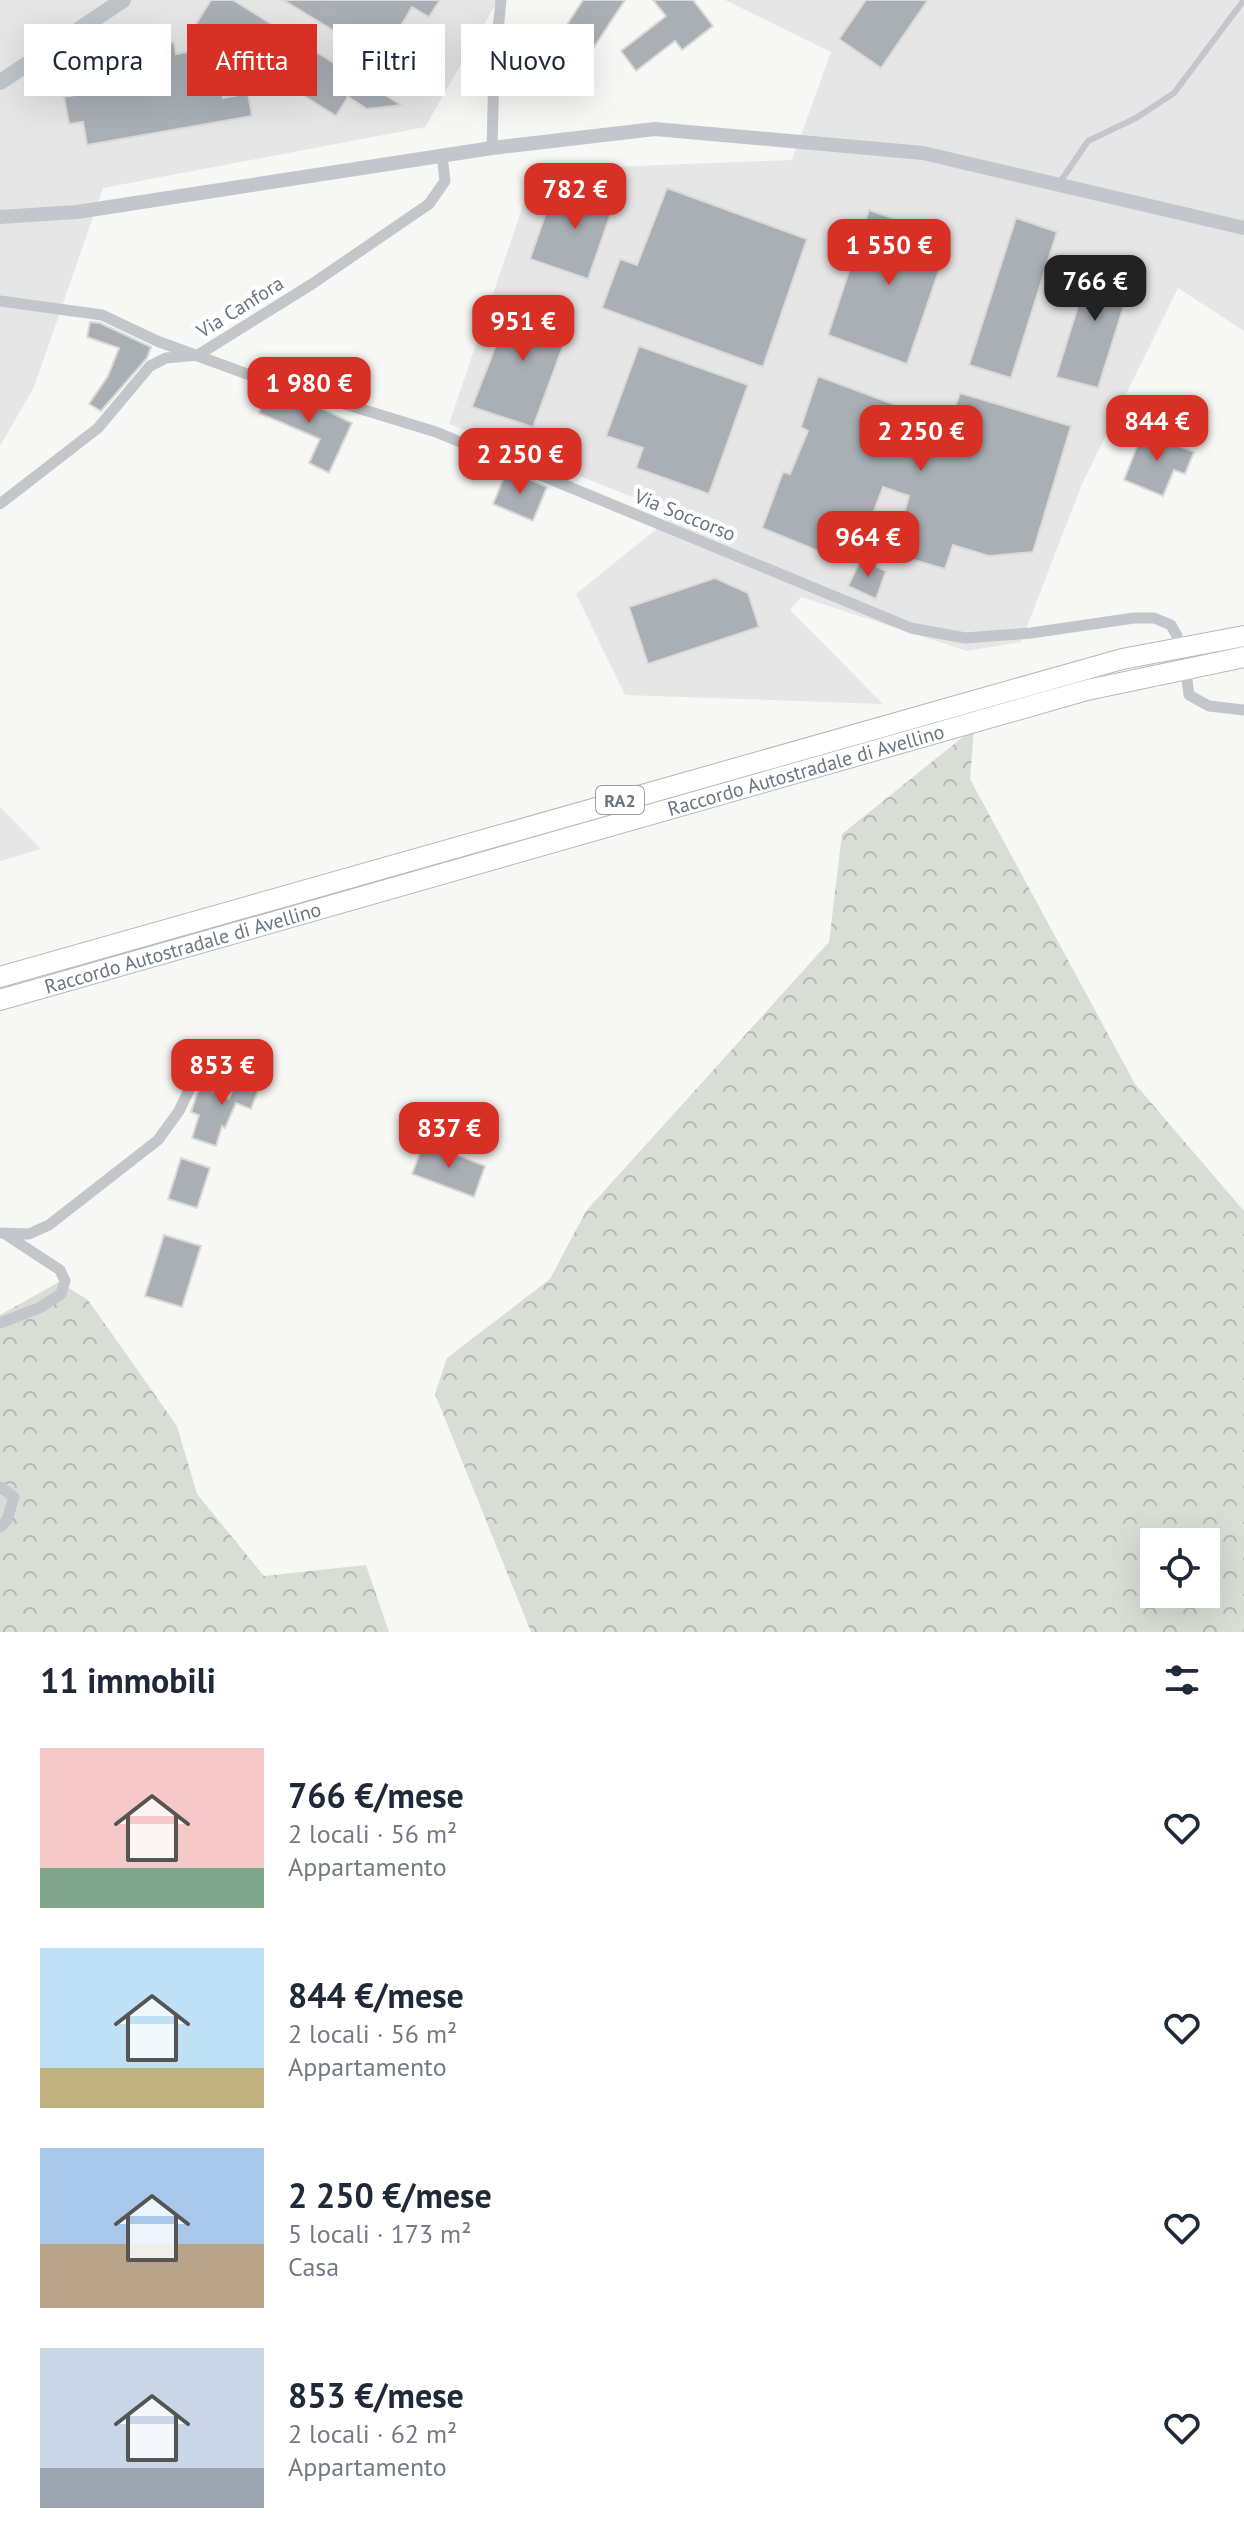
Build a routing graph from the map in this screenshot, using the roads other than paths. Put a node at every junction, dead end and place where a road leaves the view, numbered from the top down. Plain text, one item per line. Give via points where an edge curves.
1 (501, 0) edge
2 (1244, 0) edge
3 (492, 148) junction
4 (442, 156) junction
5 (1058, 185) junction
6 (0, 217) edge
7 (1244, 228) edge
8 (0, 301) edge
9 (198, 355) junction
10 (0, 504) edge
11 (1177, 636) dead end
12 (1244, 636) edge
13 (1244, 657) edge
14 (1187, 680) dead end
15 (1244, 710) edge
16 (0, 977) edge
17 (0, 1000) edge
18 (192, 1084) dead end
19 (1, 1232) edge
20 (0, 1323) edge
21 (0, 1487) edge
22 (0, 1527) edge

1 - 3 street
2 - 5 lane via 1174,93 1088,141
3 - 4 street
3 - 5 street via 655,129 923,153
4 - 6 street via 77,212
4 - 9 street, Via Canfora via 445,181 429,204
5 - 7 street
8 - 9 street, Via Soccorso via 102,315
9 - 10 street, Via Canfora via 166,358 150,366 98,428
9 - 11 street, Via Soccorso via 436,432 911,628 965,638 1154,618 1171,625
12 - 16 highway, Raccordo Autostradale di Avellino / RA2 via 1122,659
13 - 17 highway, Raccordo Autostradale di Avellino / RA2 via 1087,690
14 - 15 street via 1189,695 1209,706
18 - 19 street via 158,1140 49,1225 29,1234
19 - 20 street via 60,1270 65,1281 61,1294
21 - 22 street via 14,1497

